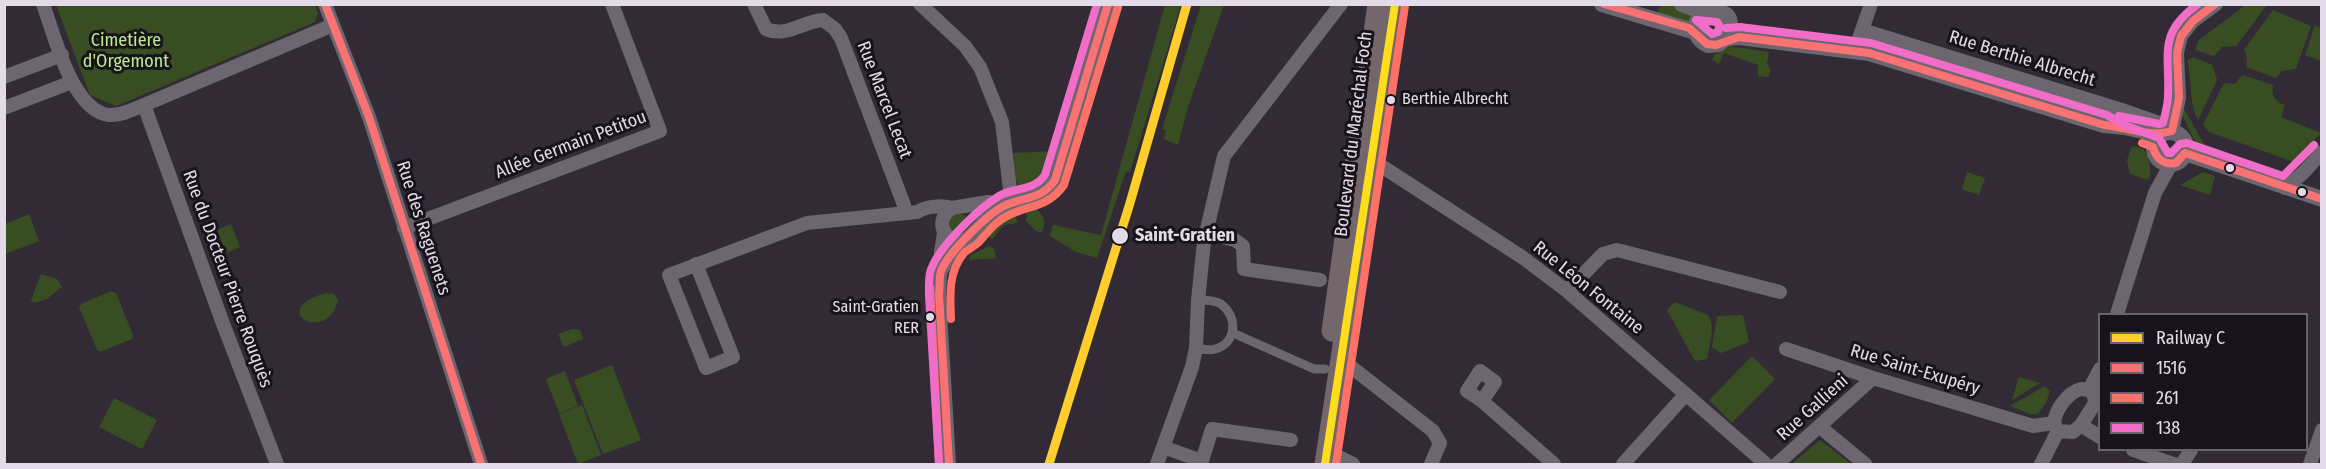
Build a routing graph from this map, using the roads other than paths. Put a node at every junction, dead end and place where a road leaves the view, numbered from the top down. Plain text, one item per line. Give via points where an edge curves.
1 (43, 4) edge
2 (325, 4) edge
3 (612, 4) edge
4 (754, 4) edge
5 (920, 4) edge
6 (1108, 4) edge
7 (1341, 4) edge
8 (1370, 4) edge
9 (1378, 4) edge
10 (1384, 4) edge
11 (1395, 4) edge
12 (1682, 4) edge
13 (1871, 4) edge
14 (2216, 4) edge
15 (1609, 6) edge
16 (1717, 9) edge
17 (333, 25) junction
18 (1862, 30) junction
19 (1696, 32) junction
20 (1732, 35) junction
21 (1855, 50) junction
22 (62, 55) junction
23 (4, 77) edge
24 (72, 82) junction
25 (144, 105) junction
26 (4, 108) edge
27 (2165, 145) junction
28 (2322, 152) edge
29 (2185, 153) junction
30 (1372, 160) junction
31 (2285, 188) junction
32 (2322, 200) edge
33 (1010, 204) junction
34 (958, 208) junction
35 (911, 213) junction
36 (404, 228) junction
37 (975, 229) junction
38 (943, 230) junction
39 (1206, 233) junction
40 (962, 241) junction
41 (696, 264) junction
42 (1340, 264) junction
43 (941, 271) junction
44 (1320, 280) dead end
45 (1567, 291) junction
46 (1780, 292) dead end
47 (1198, 300) junction
48 (2118, 313) edge
49 (1346, 326) junction
50 (1233, 333) junction
51 (1196, 348) junction
52 (1786, 349) dead end
53 (1333, 366) junction
54 (2098, 373) edge
55 (1872, 378) junction
56 (2090, 390) junction
57 (1686, 394) junction
58 (1482, 401) dead end
59 (2081, 425) junction
60 (2033, 426) junction
61 (1820, 427) junction
62 (2056, 427) junction
63 (2322, 430) edge
64 (2098, 436) edge
65 (1291, 441) dead end
66 (1162, 447) junction
67 (2136, 451) edge
68 (2190, 451) edge
69 (2044, 459) edge
70 (1433, 461) edge
71 (1321, 462) edge
72 (277, 465) edge
73 (481, 465) edge
74 (949, 465) edge
75 (1157, 465) edge
76 (1353, 465) edge
77 (1554, 465) edge
78 (1623, 465) edge
79 (1766, 465) edge
80 (1778, 465) edge
81 (1865, 465) edge
82 (2174, 465) edge
83 (2182, 465) edge
84 (2310, 465) edge

1 - 22 street
2 - 17 street, Rue des Raguenets
3 - 36 street, Allée Germain Petitou via 660,131
4 - 35 street, Rue Marcel Lecat via 766,29 774,33 816,20 835,29 904,205
5 - 33 street via 965,46 980,67 1002,122
6 - 33 street via 1055,180 1039,195
7 - 39 street via 1224,156
8 - 42 main road, Boulevard du Maréchal Foch via 1343,211
9 - 42 main road, Boulevard du Maréchal Foch
10 - 49 main road, Boulevard du Maréchal Foch
11 - 30 main road, Boulevard du Maréchal Foch
12 - 16 street
13 - 18 street
14 - 27 street via 2181,36 2177,52 2179,98
15 - 19 street
16 - 19 street via 1697,20
16 - 20 street via 1728,19
17 - 25 street
17 - 36 street, Rue des Raguenets via 369,117
18 - 21 street
18 - 27 street, Rue Berthie Albrecht via 2157,122
19 - 20 street via 1708,45 1719,44
20 - 21 street
21 - 27 street
22 - 23 street
22 - 24 street
24 - 25 street via 85,102 102,113 123,114
24 - 26 street
25 - 72 street, Rue du Docteur Pierre Rouquès
27 - 29 street via 2180,161
27 - 29 street via 2184,139
27 - 48 street via 2156,193
28 - 31 street
29 - 31 street
30 - 45 street, Rue Léon Fontaine via 1522,257
30 - 49 main road, Boulevard du Maréchal Foch
31 - 32 street
33 - 34 street via 988,202
33 - 37 street
34 - 35 street via 925,208
34 - 37 street via 972,213
34 - 38 street via 944,216
35 - 38 street via 936,220
35 - 41 street via 807,223
36 - 73 street, Rue des Raguenets
37 - 40 street
38 - 40 street via 952,239
38 - 43 street
39 - 44 street via 1235,240 1243,246 1244,269
39 - 47 street
40 - 43 street
41 - 41 street via 669,275 706,368 733,357
42 - 53 main road, Boulevard du Maréchal Foch
43 - 74 street
45 - 46 street via 1603,254 1617,250
45 - 57 street, Rue Léon Fontaine
47 - 50 street via 1221,304 1231,318
47 - 51 street
49 - 53 main road, Boulevard du Maréchal Foch
50 - 51 street via 1218,348
50 - 53 street via 1314,369
51 - 66 street
52 - 55 street, Rue Saint-Exupéry
53 - 70 street via 1350,366 1433,431 1440,443
53 - 71 main road, Boulevard du Maréchal Foch
54 - 56 street
55 - 60 street, Rue Saint-Exupéry
55 - 61 street, Rue Gallieni
56 - 59 street via 2096,400
56 - 62 street via 2077,390 2061,406
57 - 78 street
57 - 79 street, Rue Léon Fontaine
58 - 77 street
59 - 62 street, Rue Saint-Exupéry via 2073,432
59 - 64 street
60 - 62 street, Rue Saint-Exupéry
60 - 69 street via 2047,441
61 - 80 street, Rue Gallieni
61 - 81 street
62 - 69 street
63 - 84 street
65 - 66 street via 1212,429 1202,460
66 - 75 street
67 - 82 street
68 - 83 street
71 - 76 street via 1341,458

